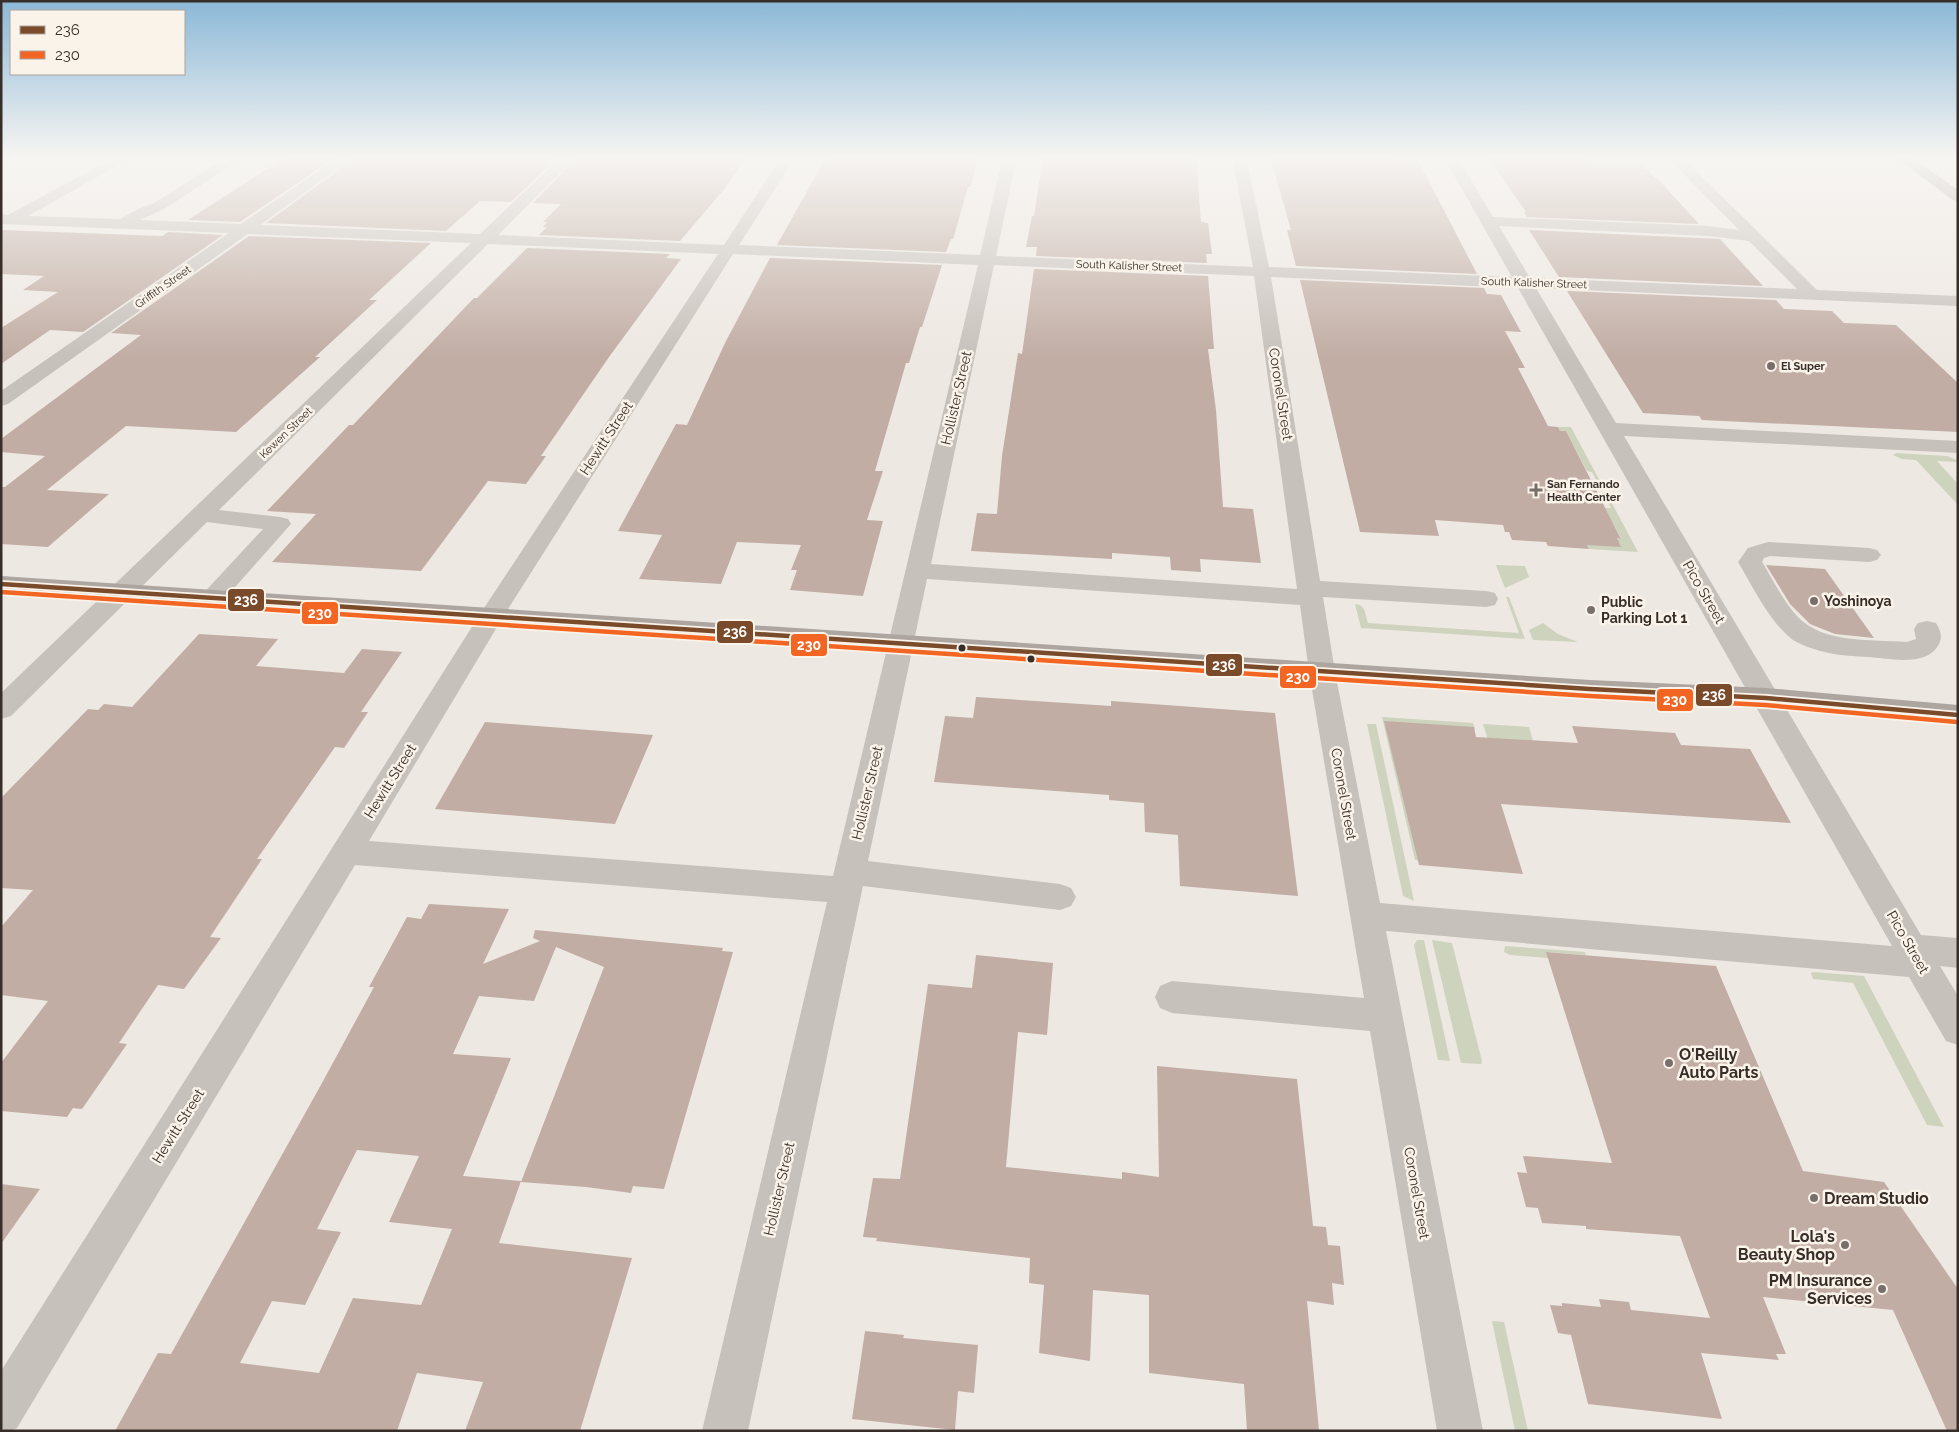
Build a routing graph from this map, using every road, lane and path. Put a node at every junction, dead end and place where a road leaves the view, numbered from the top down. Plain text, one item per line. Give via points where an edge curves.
1 (77, 223) edge
2 (254, 223) edge
3 (501, 223) edge
4 (744, 223) edge
5 (995, 223) edge
6 (1252, 223) edge
7 (1489, 223) edge
8 (1534, 223) edge
9 (1739, 223) edge
10 (123, 224) joint
11 (245, 229) junction
12 (1753, 237) junction
13 (484, 239) junction
14 (727, 249) junction
15 (986, 260) junction
16 (1262, 272) junction
17 (1524, 282) junction
18 (1811, 294) junction
19 (1958, 301) edge
20 (1, 400) edge
21 (1609, 429) junction
22 (1958, 446) edge
23 (201, 514) junction
24 (1869, 556) dead end
25 (917, 571) junction
26 (1, 584) edge
27 (121, 592) junction
28 (1311, 593) junction
29 (211, 598) junction
30 (1486, 599) dead end
31 (491, 617) junction
32 (1928, 629) dead end
33 (901, 643) junction
34 (1322, 672) junction
35 (1766, 698) junction
36 (1, 709) edge
37 (1958, 715) edge
38 (347, 852) junction
39 (848, 881) junction
40 (1060, 897) dead end
41 (1366, 916) junction
42 (1958, 953) edge
43 (1916, 956) junction
44 (1172, 997) dead end
45 (1384, 1016) junction
46 (1958, 1029) edge
47 (1, 1412) edge
48 (725, 1431) edge
49 (1460, 1431) edge

1 - 10 street, South Kalisher Street
2 - 11 street, Griffith Street
3 - 13 street, Kewen Street
4 - 14 street, Hewitt Street
5 - 15 street, Hollister Street
6 - 16 street, Coronel Street
7 - 17 street, Pico Street
8 - 12 street via 1588,225 1602,236 1646,236 1638,227
9 - 12 street
10 - 11 street, South Kalisher Street
11 - 13 street, South Kalisher Street
11 - 20 street, Griffith Street
12 - 18 street
13 - 14 street, South Kalisher Street
13 - 23 street, Kewen Street
14 - 15 street, South Kalisher Street
14 - 31 street, Hewitt Street
15 - 16 street, South Kalisher Street
15 - 25 street, Hollister Street
16 - 17 street, South Kalisher Street
16 - 28 street, Coronel Street
17 - 18 street, South Kalisher Street
17 - 21 street, Pico Street
18 - 19 street, South Kalisher Street
21 - 22 street
21 - 35 street, Pico Street
23 - 27 street, Kewen Street
23 - 29 street via 280,524
24 - 32 street via 1768,550 1756,553 1750,562 1788,622 1815,640 1839,646 1914,650 1927,643
25 - 28 street
25 - 33 street, Hollister Street
26 - 27 main road
27 - 29 main road
27 - 36 street, Kewen Street
28 - 30 street
28 - 34 street, Coronel Street
29 - 31 main road
31 - 33 main road
31 - 38 street, Hewitt Street
33 - 34 main road
33 - 39 street, Hollister Street
34 - 35 main road
34 - 41 street, Coronel Street
35 - 37 main road
35 - 43 street, Pico Street
38 - 39 street
38 - 47 street, Hewitt Street
39 - 40 street
39 - 48 street, Hollister Street
41 - 43 street
41 - 45 street, Coronel Street
42 - 43 street
43 - 46 street, Pico Street
44 - 45 street
45 - 49 street, Coronel Street

